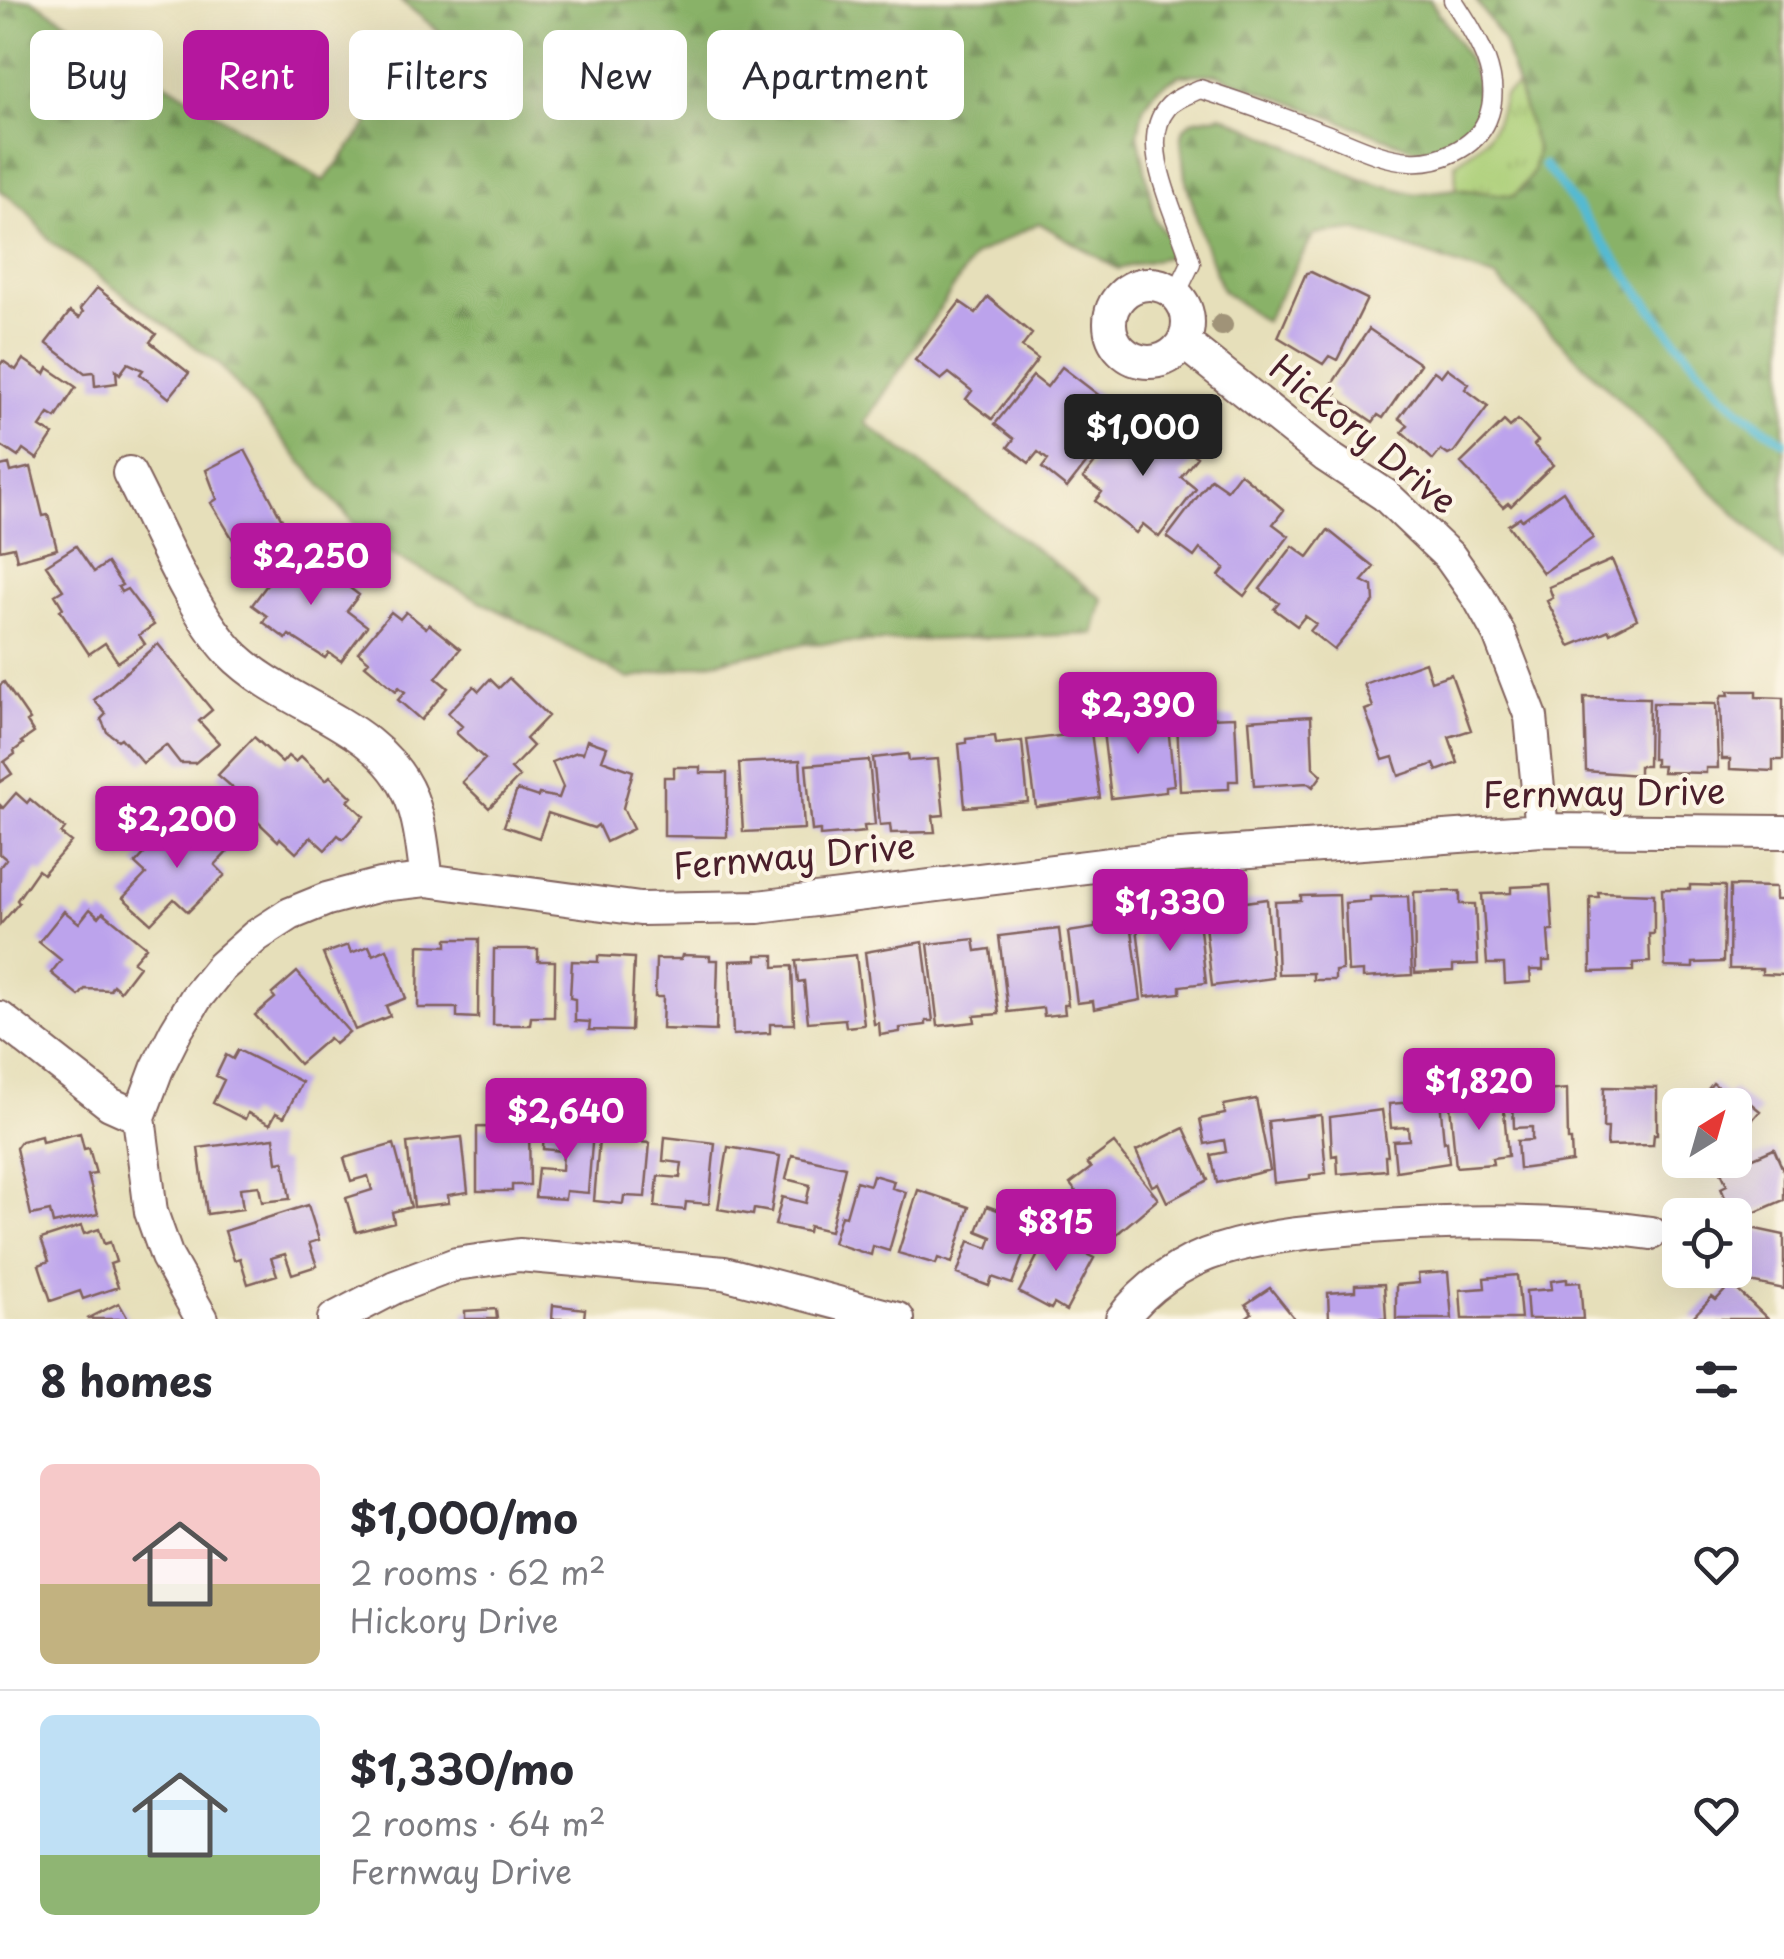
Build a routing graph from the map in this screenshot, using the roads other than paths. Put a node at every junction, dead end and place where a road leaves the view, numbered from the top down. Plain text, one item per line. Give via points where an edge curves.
1 (1453, 0) edge
2 (1176, 294) junction
3 (1183, 342) junction
4 (130, 473) dead end
5 (1542, 830) junction
6 (1784, 832) edge
7 (427, 880) junction
8 (0, 1018) edge
9 (139, 1117) junction
10 (1652, 1233) dead end
11 (202, 1319) edge
12 (334, 1319) edge
13 (898, 1319) edge
14 (1122, 1319) edge

1 - 2 lane via 1478,38 1492,107 1472,142 1445,156 1412,161 1373,154 1200,89 1166,109 1154,139 1166,201 1191,263
2 - 3 street via 1188,317
2 - 3 street via 1138,285 1118,300 1110,323 1119,346 1140,360 1164,358
3 - 5 street, Hickory Drive via 1385,495 1450,557 1499,634 1531,717
4 - 7 street via 205,620 230,651 277,690 365,740 400,776
5 - 6 street, Fernway Drive
5 - 7 street, Fernway Drive via 1168,857 758,907 640,909
7 - 9 street, Fernway Drive via 327,899 256,936 196,998
8 - 9 street via 110,1104
9 - 11 street, Fernway Drive via 151,1212
10 - 14 street via 1439,1222 1302,1232 1216,1250 1136,1299
12 - 13 street via 456,1264 519,1255 724,1273

